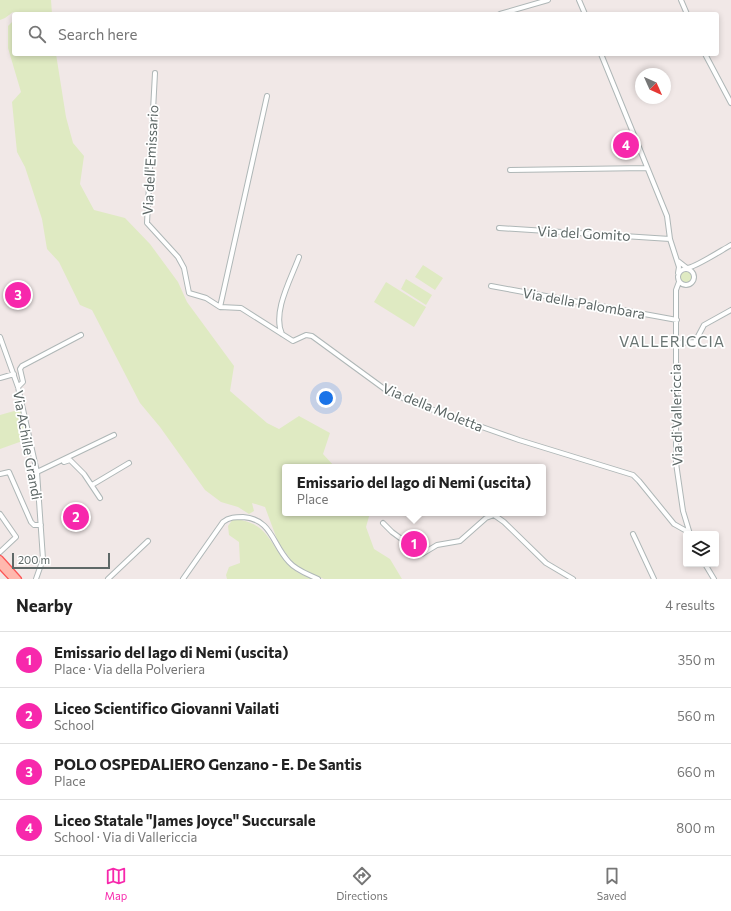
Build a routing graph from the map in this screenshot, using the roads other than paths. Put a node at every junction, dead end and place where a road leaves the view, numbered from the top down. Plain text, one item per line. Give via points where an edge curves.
1 (548, 0) edge
2 (579, 0) edge
3 (681, 0) edge
4 (507, 12) edge
5 (584, 12) edge
6 (686, 12) edge
7 (602, 56) edge
8 (706, 56) edge
9 (155, 74) dead end
10 (267, 96) dead end
11 (731, 103) edge
12 (647, 168) junction
13 (510, 170) dead end
14 (498, 228) dead end
15 (670, 239) junction
16 (731, 245) edge
17 (299, 257) dead end
18 (677, 259) junction
19 (698, 265) junction
20 (687, 268) junction
21 (678, 273) junction
22 (694, 276) junction
23 (679, 282) junction
24 (684, 285) junction
25 (491, 286) dead end
26 (676, 294) junction
27 (220, 307) junction
28 (731, 310) edge
29 (677, 320) junction
30 (81, 335) dead end
31 (283, 335) junction
32 (0, 337) edge
33 (676, 343) junction
34 (14, 374) junction
35 (0, 378) edge
36 (18, 387) junction
37 (114, 435) dead end
38 (129, 463) dead end
39 (0, 472) edge
40 (37, 474) junction
41 (92, 485) junction
42 (100, 498) dead end
43 (0, 514) edge
44 (491, 516) edge
45 (496, 516) edge
46 (383, 523) dead end
47 (41, 525) junction
48 (685, 531) edge
49 (689, 531) edge
50 (633, 534) dead end
51 (148, 541) dead end
52 (0, 552) edge
53 (0, 559) edge
54 (0, 565) edge
55 (707, 567) edge
56 (13, 579) edge
57 (18, 579) edge
58 (36, 579) edge
59 (108, 579) edge
60 (183, 579) edge
61 (318, 579) edge
62 (572, 579) edge
63 (654, 579) edge
64 (714, 579) edge

1 - 4 street
2 - 5 street
3 - 6 street
7 - 12 street, Via di Vallericcia
8 - 11 street
9 - 27 street, Via dell'Emissario via 147,223 178,257 184,268 188,293 206,298
10 - 27 street
12 - 13 street
12 - 15 street, Via di Vallericcia via 667,216
14 - 15 street, Via del Gomito
15 - 18 street, Via di Vallericcia
16 - 19 street
17 - 31 street via 279,313 278,323
18 - 20 street, Via di Vallericcia
18 - 21 street, Via di Vallericcia
19 - 20 street
19 - 22 street
20 - 21 street
20 - 22 street, Via di Vallericcia
21 - 23 street, Via di Vallericcia
22 - 24 street via 692,282
23 - 24 street
23 - 26 street, Via di Vallericcia
24 - 26 street
25 - 29 street, Via della Palombara
26 - 29 street, Via di Vallericcia
27 - 31 street, Via della Moletta via 240,308
28 - 33 street via 705,324 695,342
29 - 33 street, Via di Vallericcia
30 - 36 street via 22,366 20,369 23,382
31 - 48 street, Via della Moletta via 295,341 306,335 312,336 380,387 424,407 633,475 674,524
32 - 34 street, Via Achille Grandi
33 - 49 street, Via di Vallericcia via 676,463
34 - 35 street
34 - 36 street, Via Achille Grandi
36 - 40 street, Via Achille Grandi
37 - 40 street
38 - 41 street
39 - 47 street via 9,473 31,523
40 - 41 street via 70,460
40 - 47 street, Via Achille Grandi
41 - 42 street
43 - 52 street via 16,537
44 - 46 street via 460,540 439,544 422,554
45 - 62 street via 545,562
47 - 58 street, Via Achille Grandi via 43,561
50 - 63 street
51 - 59 street
53 - 57 main road
54 - 56 main road
55 - 64 street
60 - 61 street via 223,522 239,517 262,522 290,564

